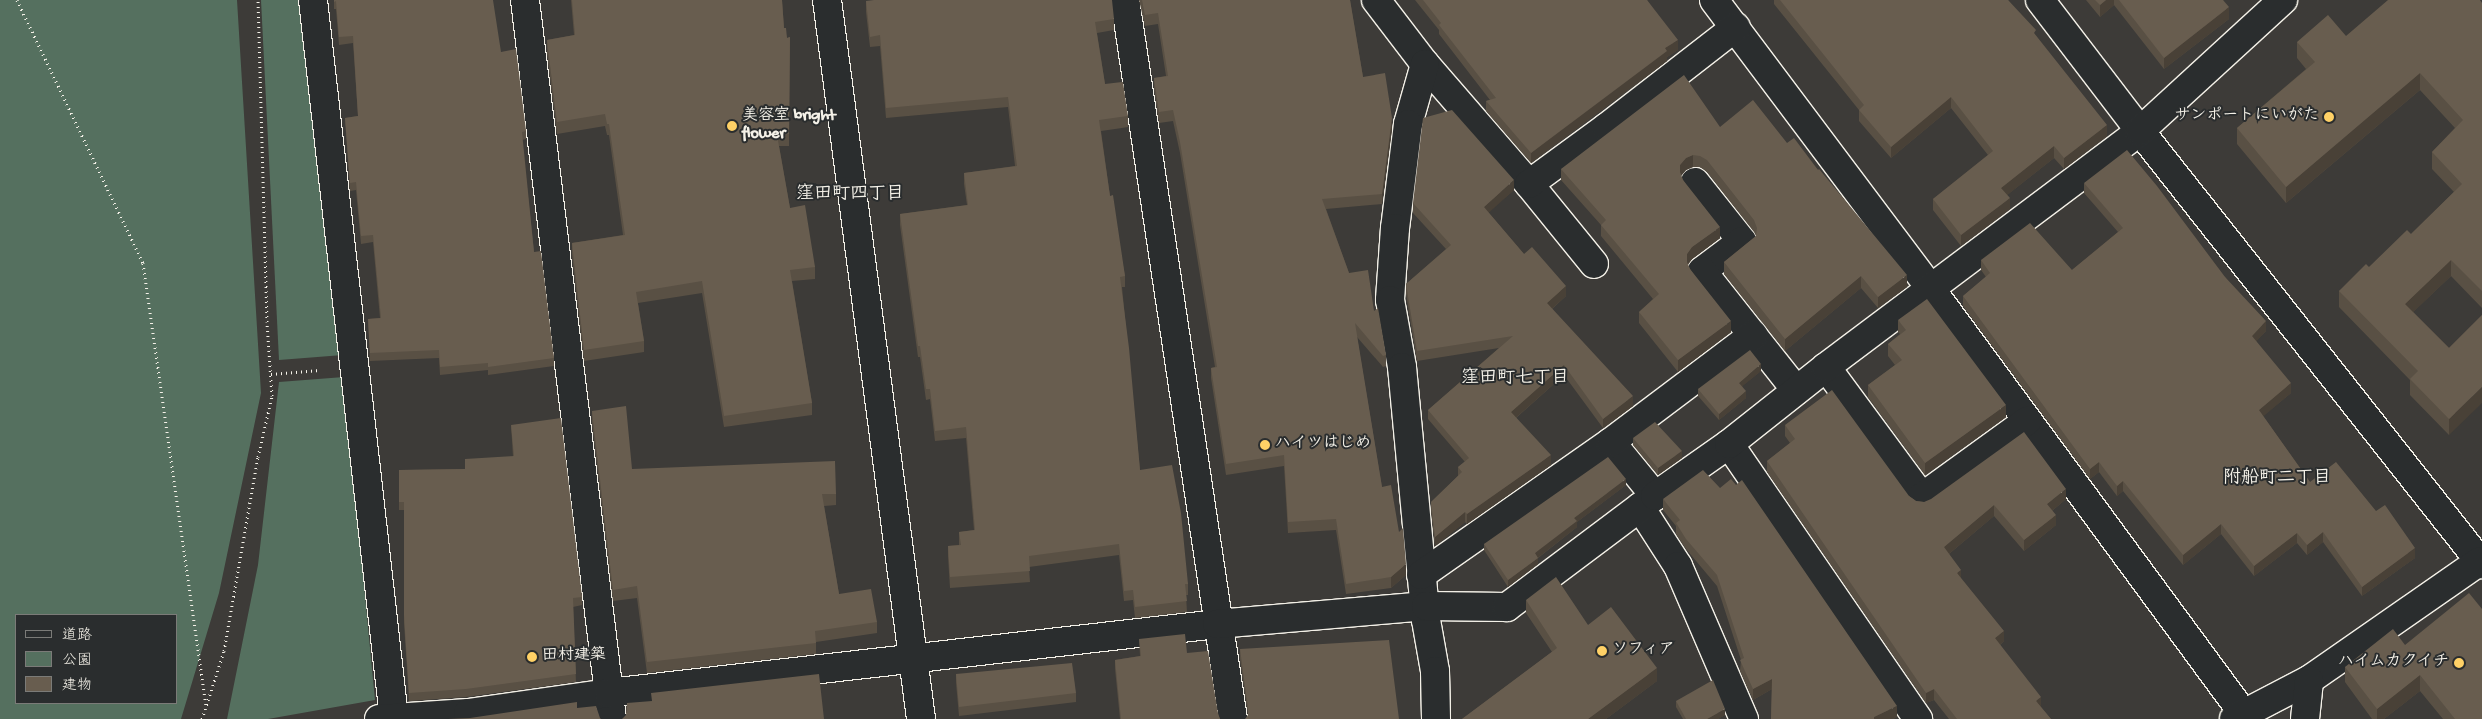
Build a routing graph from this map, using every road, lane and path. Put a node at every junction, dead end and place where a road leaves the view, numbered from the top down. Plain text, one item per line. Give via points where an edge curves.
1 (17, 0) edge
2 (258, 0) edge
3 (313, 0) edge
4 (525, 0) edge
5 (827, 0) edge
6 (1125, 0) edge
7 (1376, 0) edge
8 (1714, 0) edge
9 (2040, 0) edge
10 (2283, 0) edge
11 (1736, 27) junction
12 (1425, 64) junction
13 (2140, 131) junction
14 (1694, 182) dead end
15 (1528, 184) junction
16 (1594, 264) dead end
17 (1930, 288) junction
18 (1753, 335) junction
19 (354, 366) junction
20 (1826, 367) junction
21 (271, 374) junction
22 (1796, 390) junction
23 (2027, 421) junction
24 (1611, 442) junction
25 (1729, 444) junction
26 (1647, 501) junction
27 (2481, 563) edge
28 (1421, 575) junction
29 (1426, 606) junction
30 (1217, 624) junction
31 (914, 658) junction
32 (2308, 680) junction
33 (610, 706) edge
34 (206, 708) junction
35 (2238, 716) edge
36 (387, 718) edge
37 (202, 719) edge
38 (921, 719) edge
39 (1233, 719) edge
40 (1436, 719) edge
41 (1744, 719) edge
42 (1918, 719) edge
43 (2305, 719) edge

1 - 34 path via 143,263
2 - 21 path
3 - 19 street
4 - 33 street
5 - 31 street
6 - 30 street
7 - 12 street
8 - 11 street
9 - 13 street
10 - 13 street
11 - 15 street
11 - 17 street
12 - 15 street
12 - 28 street via 1408,124 1390,300 1402,367
13 - 17 street
13 - 27 street
14 - 18 street via 1742,240 1702,271
15 - 16 street
17 - 20 street
17 - 23 street
18 - 22 street
18 - 24 street
19 - 21 path
19 - 36 street
20 - 22 street
20 - 23 street via 1922,496
21 - 34 path via 272,396 258,456 224,651
22 - 25 street
23 - 35 street
24 - 26 street
24 - 28 street
25 - 26 street
25 - 42 street
26 - 29 street via 1507,607
26 - 41 street
27 - 32 street
28 - 29 street
29 - 30 street
29 - 40 street via 1435,670
30 - 31 street
30 - 39 street
31 - 33 street
31 - 38 street
32 - 35 street
32 - 43 street
33 - 36 street
34 - 37 path

